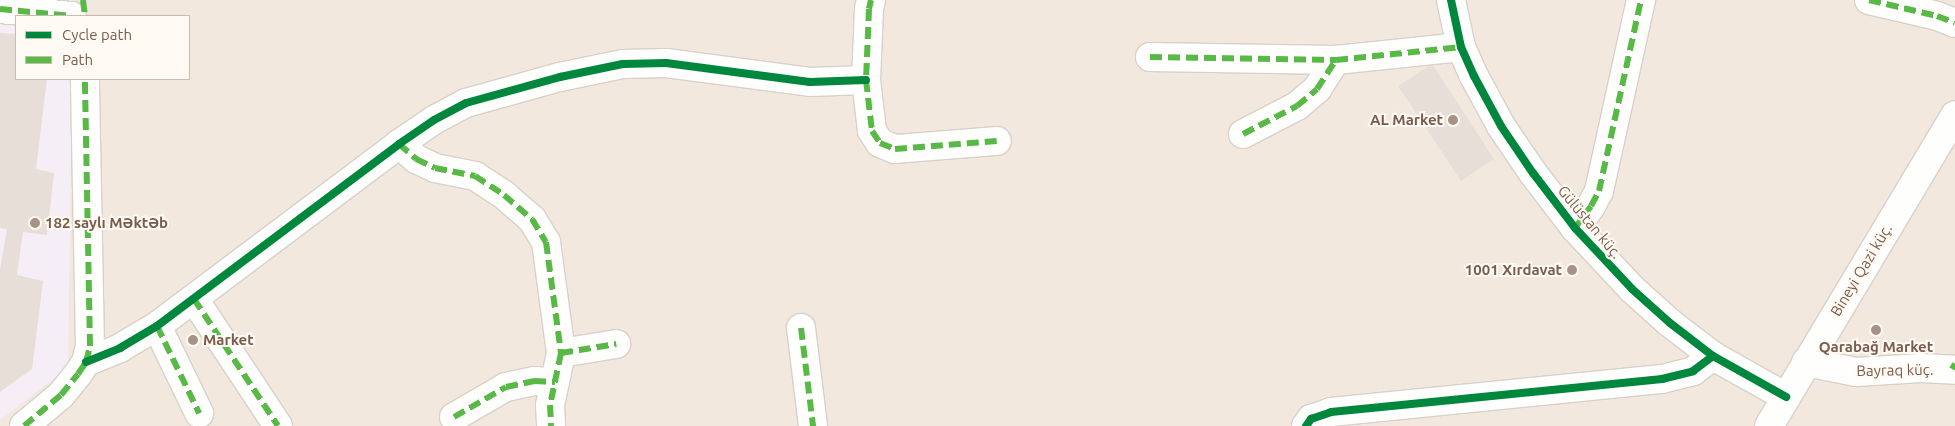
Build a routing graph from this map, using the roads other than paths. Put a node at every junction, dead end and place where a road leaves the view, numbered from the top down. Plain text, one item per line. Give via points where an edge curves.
1 (83, 0) edge
2 (871, 0) edge
3 (1451, 0) edge
4 (1641, 0) edge
5 (1869, 0) edge
6 (0, 9) edge
7 (62, 15) edge
8 (85, 15) edge
9 (1955, 23) edge
10 (1461, 46) junction
11 (1150, 57) dead end
12 (1336, 60) junction
13 (85, 80) edge
14 (866, 80) junction
15 (1955, 115) edge
16 (1243, 134) dead end
17 (996, 141) dead end
18 (399, 144) junction
19 (1575, 228) junction
20 (194, 299) junction
21 (157, 326) junction
22 (801, 328) dead end
23 (616, 344) dead end
24 (561, 353) junction
25 (1713, 356) junction
26 (86, 362) junction
27 (1806, 362) junction
28 (1954, 368) edge
29 (554, 382) junction
30 (1786, 397) junction
31 (199, 413) dead end
32 (454, 416) dead end
33 (24, 426) edge
34 (278, 426) edge
35 (551, 426) edge
36 (813, 426) edge
37 (1306, 426) edge
38 (1769, 426) edge

1 - 8 street
2 - 14 street
3 - 10 street, Gülüstan küç.
4 - 19 street via 1599,191
5 - 9 street
6 - 7 street
10 - 12 street
10 - 19 street, Gülüstan küç. via 1501,126
11 - 12 street
12 - 16 street via 1317,89 1297,106
13 - 26 street via 91,330
14 - 17 street via 872,130 880,143 896,149
14 - 18 street via 810,82 666,63 623,64 560,77 466,103
15 - 27 street, Bineyi Qazi küç.
18 - 20 street
18 - 24 street via 416,159 435,168 474,176 504,195 532,219 546,242
19 - 25 street, Gülüstan küç. via 1632,289
20 - 21 street
20 - 34 street
21 - 26 street via 120,348
21 - 31 street
22 - 36 street
23 - 24 street
24 - 29 street
25 - 30 street, Gülüstan küç.
25 - 37 street via 1693,371 1662,379 1331,412 1311,419
26 - 33 street via 61,395
27 - 28 street, Bayraq küç. via 1856,372
27 - 30 street, Bineyi Qazi küç.
29 - 32 street via 534,381 506,387
29 - 35 street
30 - 38 street, Bineyi Qazi küç.

